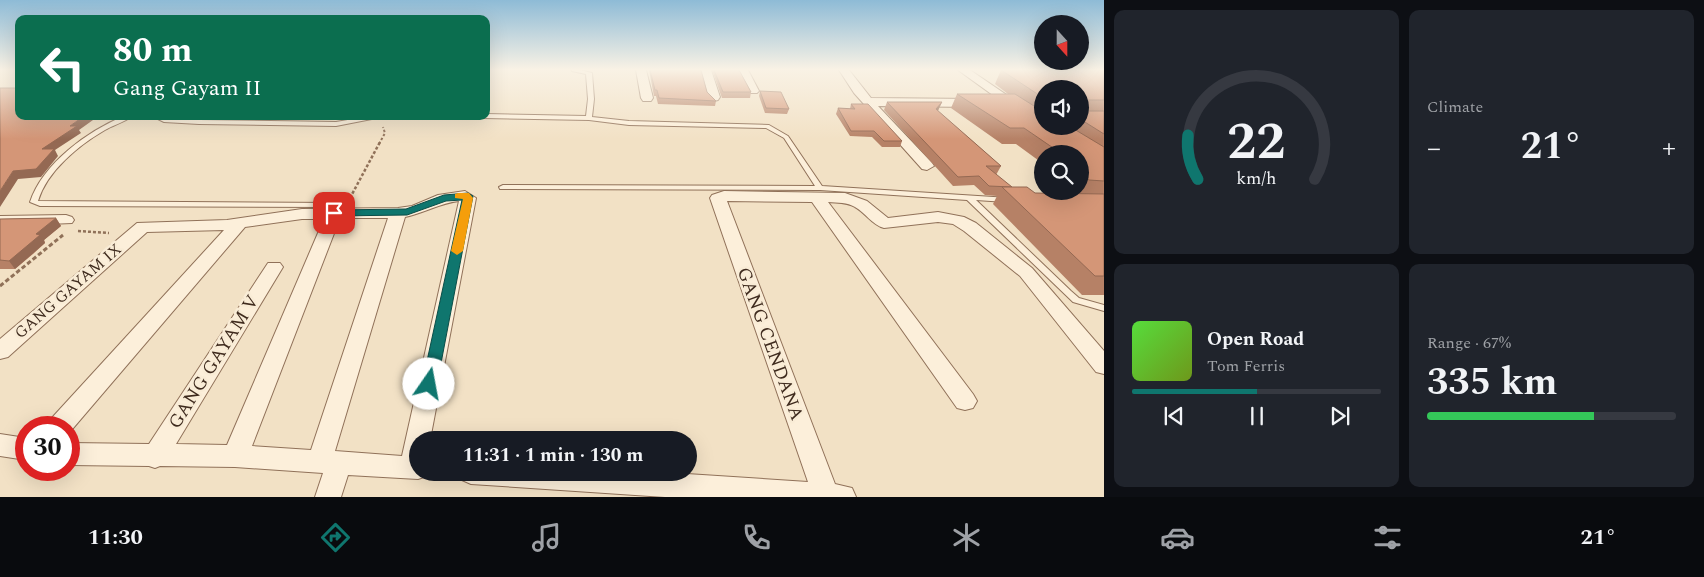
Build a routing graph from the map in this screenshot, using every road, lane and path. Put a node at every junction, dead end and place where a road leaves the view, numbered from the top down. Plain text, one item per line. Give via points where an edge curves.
1 (589, 93) edge
2 (646, 93) edge
3 (713, 93) edge
4 (862, 93) edge
5 (999, 93) edge
6 (647, 98) dead end
7 (714, 98) edge
8 (869, 102) junction
9 (1014, 103) junction
10 (490, 116) edge
11 (1034, 117) edge
12 (589, 118) junction
13 (121, 120) edge
14 (173, 120) edge
15 (252, 120) edge
16 (355, 120) edge
17 (368, 120) edge
18 (249, 124) junction
19 (927, 166) dead end
20 (503, 187) dead end
21 (818, 193) junction
22 (970, 199) junction
23 (1018, 200) edge
24 (334, 209) junction
25 (398, 213) junction
26 (0, 221) edge
27 (240, 223) junction
28 (69, 224) junction
29 (136, 231) junction
30 (274, 267) dead end
31 (0, 286) edge
32 (1104, 308) edge
33 (0, 351) edge
34 (1104, 366) edge
35 (965, 400) dead end
36 (69, 416) edge
37 (422, 431) edge
38 (0, 446) edge
39 (15, 448) edge
40 (80, 454) edge
41 (235, 456) junction
42 (155, 457) junction
43 (329, 463) junction
44 (409, 467) edge
45 (586, 481) edge
46 (834, 496) edge
47 (328, 497) edge

1 - 12 lane
2 - 6 street
3 - 7 street
4 - 8 street
5 - 9 street
8 - 9 street
8 - 19 street
9 - 11 street
10 - 12 lane
12 - 21 lane via 629,123 767,126 786,136
13 - 24 lane via 84,141 55,168 35,195 34,202
14 - 18 lane
15 - 18 lane
16 - 18 lane via 336,124
17 - 24 path via 385,128 385,133 351,197
20 - 21 lane
21 - 22 lane
21 - 34 street via 850,199 884,222 943,217 970,227 1026,272
21 - 35 street
21 - 46 street, GANG CENDANA via 724,196 717,202
22 - 23 lane
22 - 32 lane via 1076,300
24 - 25 street
24 - 27 street
24 - 41 street
25 - 37 street via 416,210 444,198 468,196
25 - 43 street
26 - 28 street
27 - 29 street via 151,226
27 - 36 street
28 - 29 path via 74,231
28 - 31 path
29 - 33 street, GANG GAYAM IX
30 - 42 street, GANG GAYAM V
38 - 39 street
40 - 42 street
41 - 42 street
41 - 43 street
43 - 44 street
43 - 47 street
45 - 46 street

